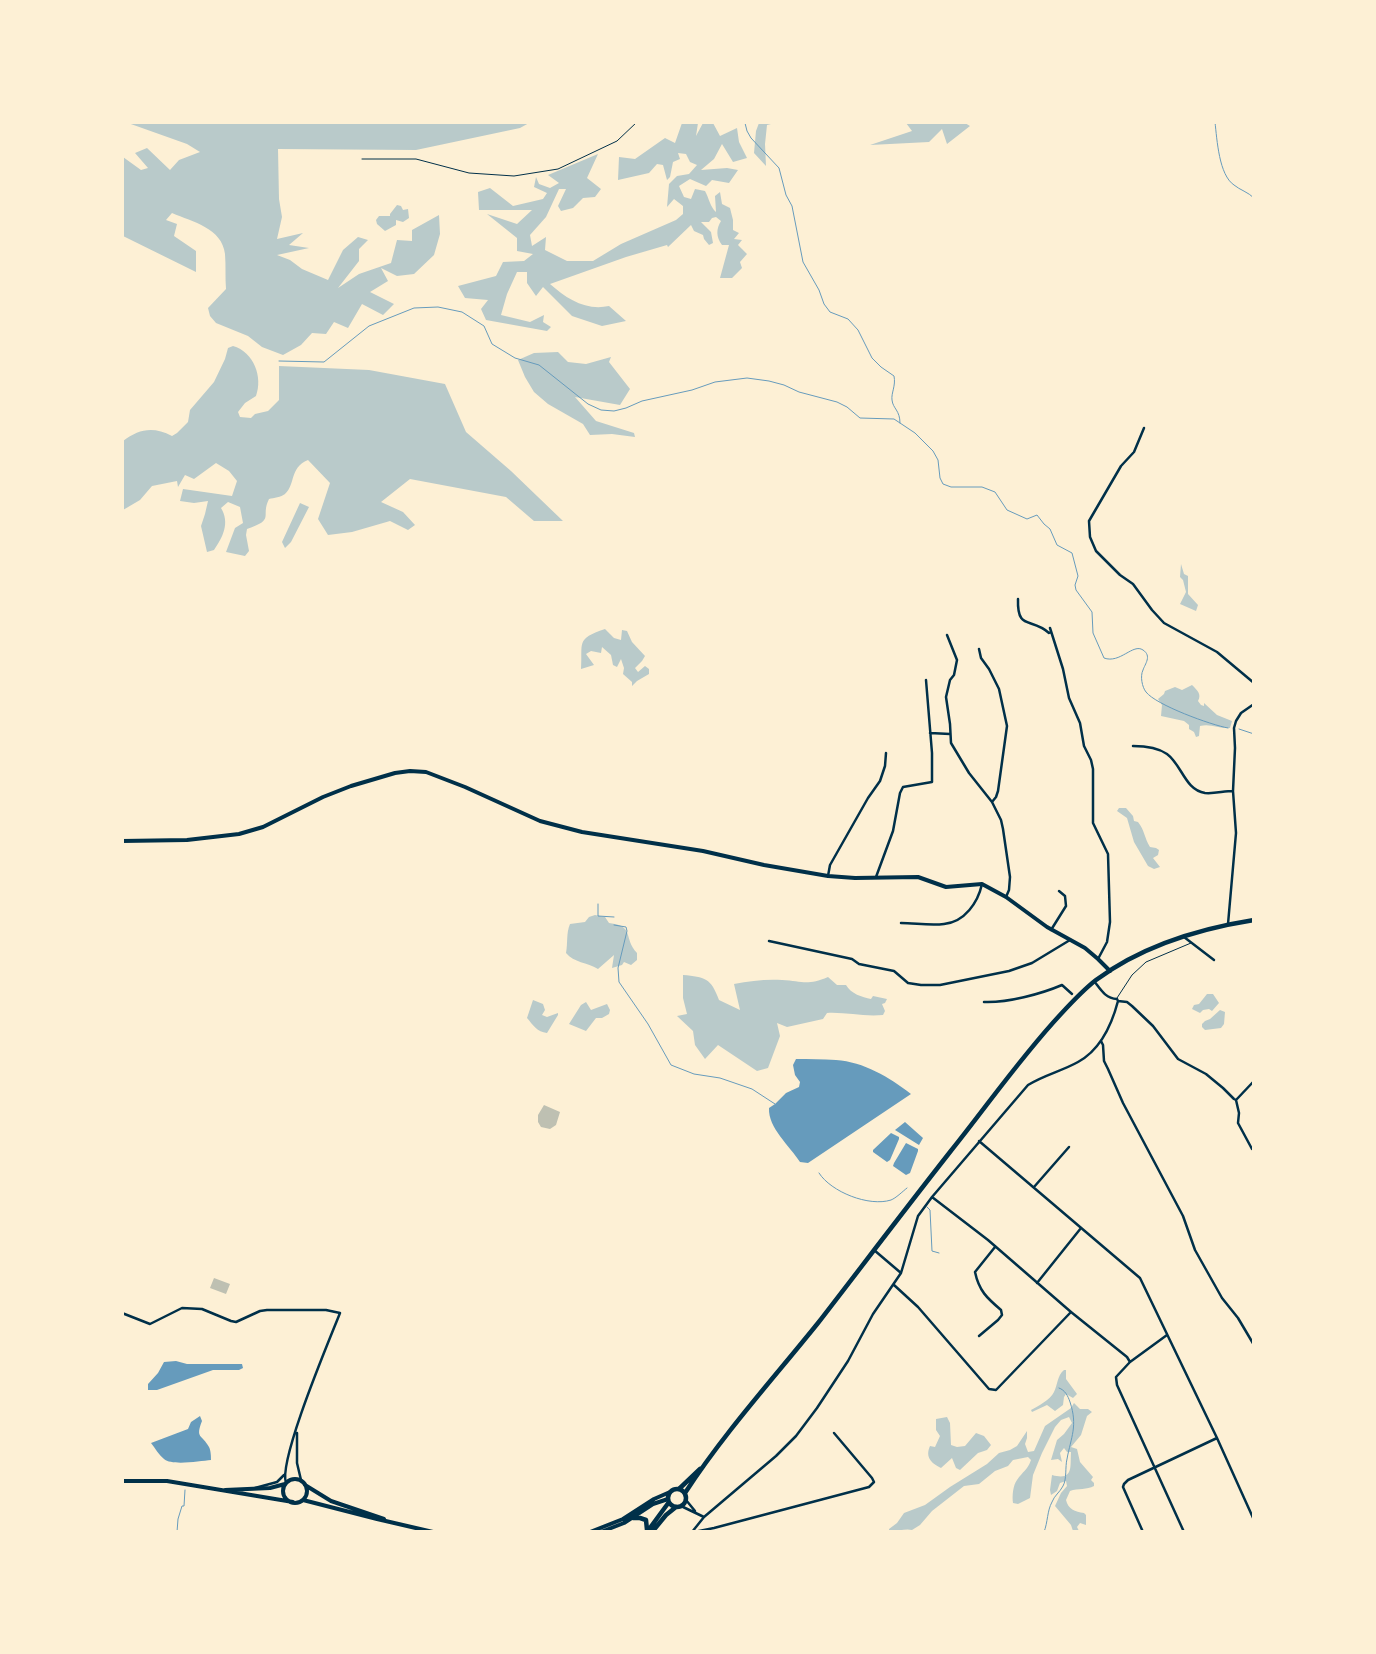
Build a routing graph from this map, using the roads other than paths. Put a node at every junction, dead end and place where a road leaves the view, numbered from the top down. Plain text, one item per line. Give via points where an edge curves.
1 (1144, 428) dead end
2 (1018, 599) dead end
3 (1050, 628) dead end
4 (1051, 632) junction
5 (947, 636) dead end
6 (979, 649) dead end
7 (926, 680) dead end
8 (1254, 683) edge
9 (1254, 704) edge
10 (930, 733) junction
11 (950, 734) junction
12 (1133, 746) dead end
13 (886, 753) dead end
14 (1233, 791) junction
15 (992, 802) junction
16 (122, 841) edge
17 (828, 876) junction
18 (876, 877) junction
19 (982, 884) junction
20 (1059, 891) dead end
21 (1006, 897) junction
22 (1254, 920) edge
23 (901, 924) dead end
24 (1228, 924) junction
25 (1052, 930) junction
26 (1183, 936) junction
27 (1070, 940) junction
28 (769, 941) dead end
29 (1192, 942) junction
30 (1098, 959) junction
31 (1214, 960) dead end
32 (1110, 971) junction
33 (1094, 981) junction
34 (1072, 994) dead end
35 (1117, 1000) junction
36 (984, 1002) dead end
37 (1101, 1041) junction
38 (1254, 1081) edge
39 (1236, 1100) junction
40 (979, 1141) junction
41 (1069, 1147) dead end
42 (1252, 1149) dead end
43 (1033, 1187) junction
44 (932, 1196) junction
45 (1082, 1228) junction
46 (995, 1246) junction
47 (873, 1250) junction
48 (901, 1273) junction
49 (1037, 1283) junction
50 (894, 1284) junction
51 (1071, 1312) junction
52 (122, 1313) edge
53 (1168, 1335) junction
54 (979, 1336) dead end
55 (1254, 1345) edge
56 (1130, 1362) junction
57 (298, 1424) junction
58 (834, 1433) dead end
59 (1217, 1438) junction
60 (703, 1466) junction
61 (1155, 1467) junction
62 (285, 1474) junction
63 (301, 1480) junction
64 (122, 1481) edge
65 (286, 1484) junction
66 (305, 1485) junction
67 (254, 1489) junction
68 (679, 1489) junction
69 (213, 1490) junction
70 (670, 1492) junction
71 (685, 1493) junction
72 (303, 1500) junction
73 (686, 1500) junction
74 (668, 1501) junction
75 (293, 1502) junction
76 (679, 1506) junction
77 (696, 1512) junction
78 (633, 1518) junction
79 (704, 1518) junction
80 (1254, 1520) edge
81 (393, 1523) junction
82 (647, 1531) edge
83 (433, 1532) edge
84 (590, 1532) edge
85 (601, 1532) edge
86 (652, 1532) edge
87 (693, 1532) edge
88 (1142, 1532) edge
89 (1184, 1532) edge

1 - 8 street via 1134,452 1121,466 1089,521 1090,537 1096,552 1133,584 1164,623 1217,652
2 - 4 street via 1020,618
3 - 4 street
4 - 30 street via 1069,698 1080,723 1084,746 1091,760 1093,824 1108,854 1110,922 1107,942
5 - 11 street via 957,660 947,689
6 - 15 street via 999,689 1007,726 998,791
7 - 10 street
9 - 14 street via 1241,713 1234,728
10 - 11 street
10 - 18 street via 932,782 903,787 893,831
11 - 15 street via 951,744
12 - 14 street via 1152,746 1168,754 1196,789 1205,793
13 - 17 street via 880,781 830,865
14 - 24 street via 1236,833
15 - 21 street via 1004,829 1010,877
16 - 17 main road via 187,840 239,834 263,827 351,786 395,773 426,772 557,827
17 - 18 main road
18 - 19 main road via 918,877 946,887
19 - 21 main road
19 - 23 street via 976,901 953,922 943,925
20 - 25 street via 1065,896 1066,906
21 - 25 main road
22 - 24 main road
24 - 26 main road
25 - 27 main road
26 - 29 street
26 - 32 main road via 1152,947
27 - 28 street via 1032,963 1009,971 953,983 921,985 908,983 894,971
27 - 30 main road
29 - 31 street
29 - 35 lane via 1146,962 1132,975
30 - 32 main road
32 - 33 main road
33 - 35 street via 1102,992
33 - 47 main road via 1041,1036
34 - 36 street via 1062,985 1000,1002
35 - 37 street via 1111,1023
35 - 39 street via 1127,1002 1153,1026 1178,1058 1206,1074
37 - 40 street via 1086,1058 1028,1085
37 - 55 street via 1108,1070 1183,1216 1194,1250
38 - 39 street
39 - 42 street via 1238,1123
40 - 43 street
40 - 44 street
41 - 43 street
43 - 45 street
44 - 46 street
44 - 48 street via 918,1216
45 - 49 street
45 - 53 street via 1140,1278
46 - 49 street
46 - 54 street via 975,1272 977,1284 1002,1314
47 - 48 street
47 - 60 main road
48 - 50 street
49 - 51 street
50 - 51 street via 989,1389 996,1390
50 - 79 street via 818,1408 796,1436
51 - 56 street
52 - 57 street via 150,1324 182,1308 202,1309 236,1322 260,1311 326,1310 340,1313
53 - 56 street
53 - 59 street
56 - 61 street via 1116,1377 1117,1385
57 - 62 street
57 - 63 street via 296,1458
58 - 87 street via 872,1478 874,1482 869,1487
59 - 61 street
59 - 80 street
60 - 68 main road
60 - 71 main road
61 - 88 street via 1123,1487
61 - 89 street
62 - 65 street
62 - 67 street via 277,1482
63 - 65 main road via 293,1479
63 - 66 main road
64 - 69 main road via 167,1481
65 - 67 main road
65 - 75 main road via 284,1495
66 - 72 main road via 307,1492
66 - 81 main road via 331,1501
67 - 69 main road
68 - 70 main road
68 - 71 main road
69 - 75 main road
70 - 74 main road
70 - 84 main road via 623,1519
71 - 73 main road
72 - 75 main road
72 - 81 main road
73 - 76 main road
73 - 77 street
74 - 76 main road
74 - 78 main road via 653,1504
74 - 82 main road
76 - 77 street
76 - 86 main road via 666,1515
77 - 79 street
78 - 82 main road via 646,1520
78 - 85 main road
79 - 87 street
81 - 83 main road

